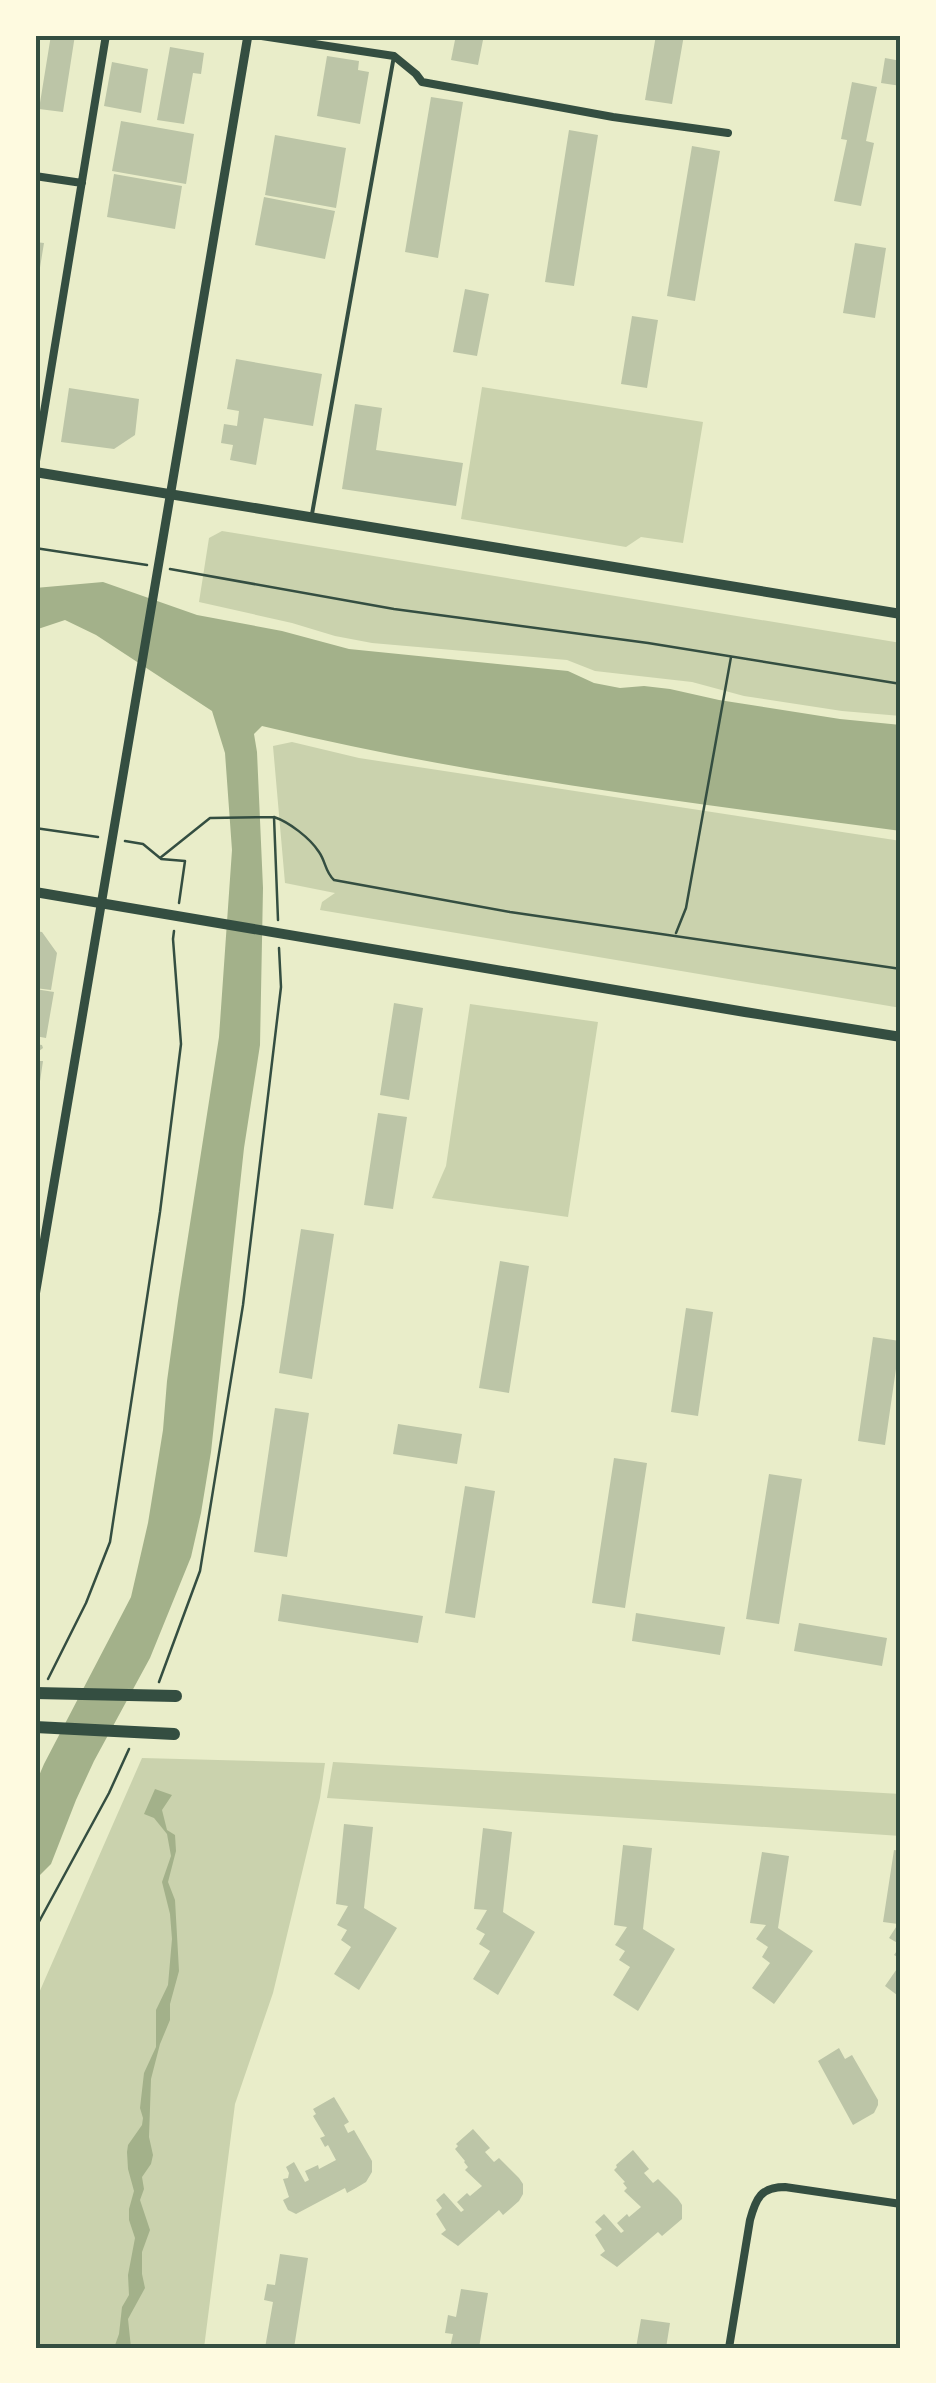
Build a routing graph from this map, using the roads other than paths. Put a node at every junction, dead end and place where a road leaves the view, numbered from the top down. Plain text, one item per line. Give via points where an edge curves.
1 (106, 35) edge
2 (252, 35) edge
3 (394, 56) junction
4 (728, 133) dead end
5 (35, 176) edge
6 (82, 183) junction
7 (35, 470) edge
8 (170, 494) junction
9 (311, 518) junction
10 (901, 614) edge
11 (35, 892) edge
12 (104, 903) junction
13 (901, 1037) edge
14 (35, 1296) edge
15 (39, 1690) edge
16 (176, 1696) dead end
17 (35, 1727) edge
18 (174, 1734) dead end
19 (901, 2204) edge
20 (729, 2348) edge

1 - 6 street
2 - 3 street
2 - 8 street
3 - 4 street via 422,82
3 - 9 lane
5 - 6 street
6 - 7 street
7 - 8 main road
8 - 9 main road
8 - 12 street
9 - 10 main road
11 - 12 main road
12 - 13 main road
12 - 14 street
15 - 16 highway via 159,1690
17 - 18 highway
19 - 20 street via 785,2187 762,2193 750,2220

